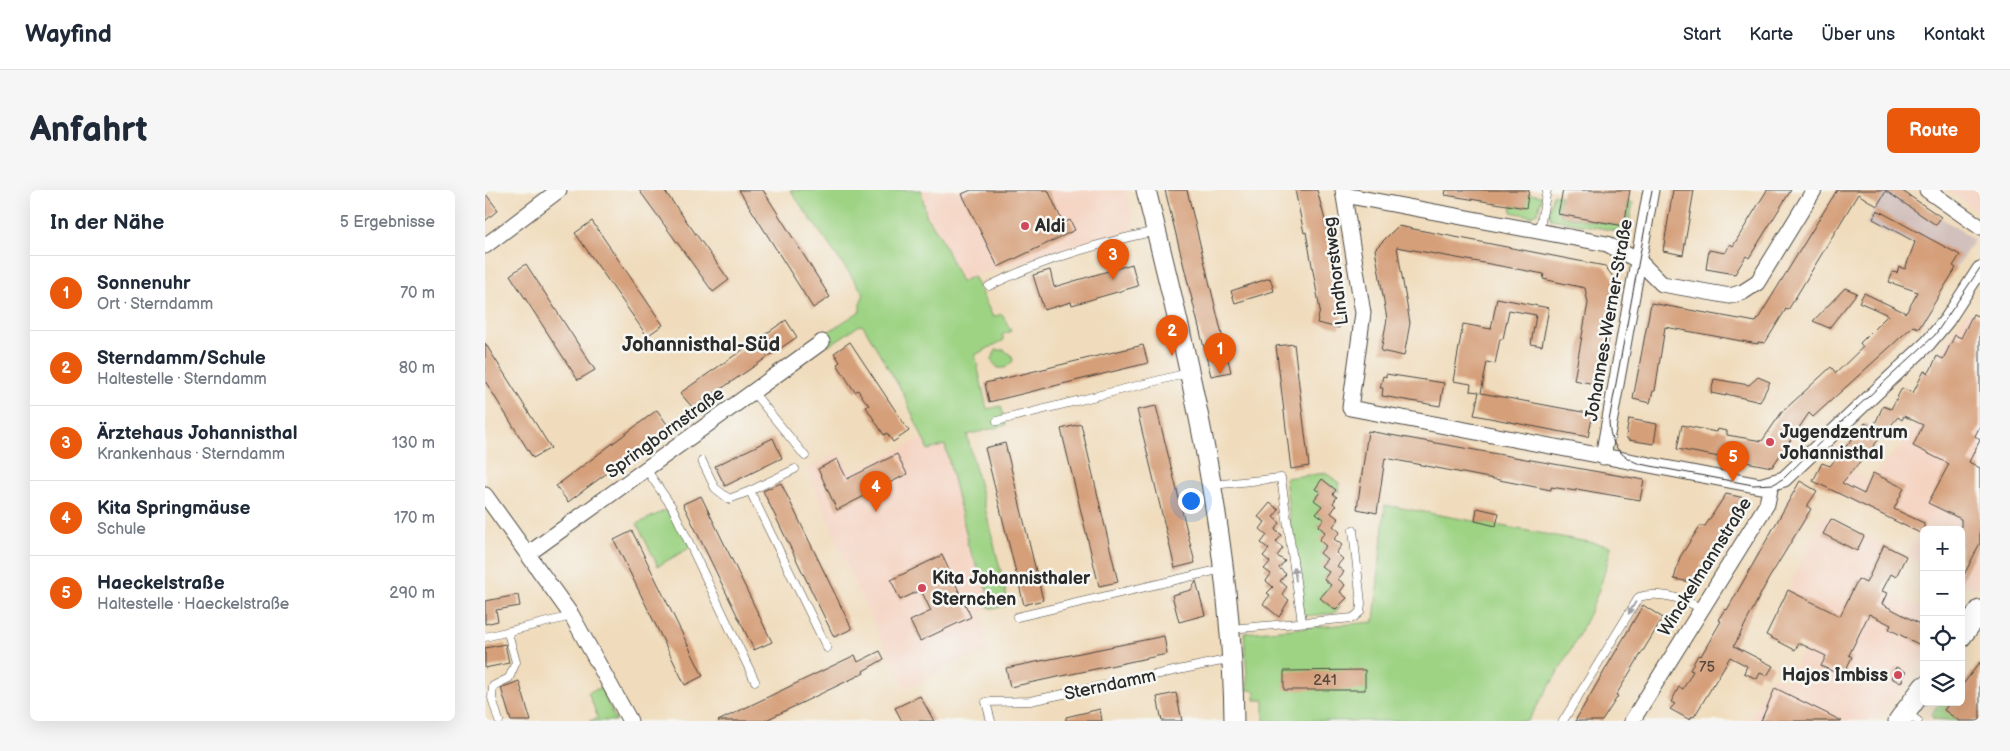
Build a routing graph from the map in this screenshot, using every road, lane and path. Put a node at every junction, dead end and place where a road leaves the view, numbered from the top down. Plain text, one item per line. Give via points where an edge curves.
1 (559, 190) edge
2 (1146, 190) edge
3 (1547, 190) edge
4 (1651, 190) edge
5 (1814, 190) edge
6 (1927, 190) edge
7 (1344, 193) edge
8 (1980, 227) edge
9 (1156, 231) junction
10 (1539, 232) junction
11 (485, 246) edge
12 (1639, 261) junction
13 (1980, 269) edge
14 (989, 286) dead end
15 (823, 342) dead end
16 (1190, 372) junction
17 (753, 392) junction
18 (997, 421) dead end
19 (805, 456) dead end
20 (1603, 457) junction
21 (702, 461) dead end
22 (646, 469) junction
23 (795, 469) dead end
24 (1771, 484) junction
25 (1212, 485) junction
26 (750, 492) junction
27 (485, 495) edge
28 (1353, 530) dead end
29 (528, 554) junction
30 (1224, 569) junction
31 (1700, 608) junction
32 (1980, 611) edge
33 (572, 616) junction
34 (1017, 617) dead end
35 (1302, 622) junction
36 (1230, 629) junction
37 (1965, 631) edge
38 (508, 633) junction
39 (485, 638) edge
40 (827, 648) dead end
41 (1232, 659) junction
42 (755, 680) dead end
43 (1920, 695) edge
44 (1908, 718) edge
45 (499, 721) edge
46 (630, 721) edge
47 (991, 721) edge
48 (1234, 721) edge
49 (1563, 721) edge
50 (1632, 721) edge

1 - 11 street
2 - 9 street
3 - 10 lane
4 - 12 street, Johannes-Werner-Straße
5 - 12 street via 1757,283 1743,292 1730,296 1662,284
6 - 8 street
7 - 10 street
7 - 20 street, Lindhorstweg via 1363,313 1350,408
9 - 14 lane via 1060,256
9 - 16 street
10 - 12 street via 1607,244
12 - 20 street, Johannes-Werner-Straße
13 - 24 street, Winckelmannstraße via 1928,343 1783,479
15 - 17 street, Springbornstraße via 808,356
16 - 18 lane
16 - 25 street
17 - 19 lane
17 - 22 street, Springbornstraße
20 - 24 street via 1760,486
21 - 26 lane via 722,495 729,499
22 - 29 street, Springbornstraße
22 - 42 lane via 672,507
23 - 26 lane
24 - 31 street, Winckelmannstraße via 1767,504
25 - 30 street
35 -> 25 lane via 1281,478
26 - 40 lane
27 - 29 street
28 - 35 lane via 1360,612 1353,618
29 - 33 street
30 - 34 lane
30 - 36 street
31 -> 49 lane via 1673,597 1649,594 1639,597
31 - 50 street, Winckelmannstraße
32 - 37 main road
33 - 38 lane
33 - 46 street
35 - 36 lane
36 - 41 street
38 - 39 lane
38 - 45 lane via 516,662 509,678 493,686 492,698
41 - 47 lane, Sterndamm via 1030,701 986,702
41 - 48 street
43 - 44 main road

